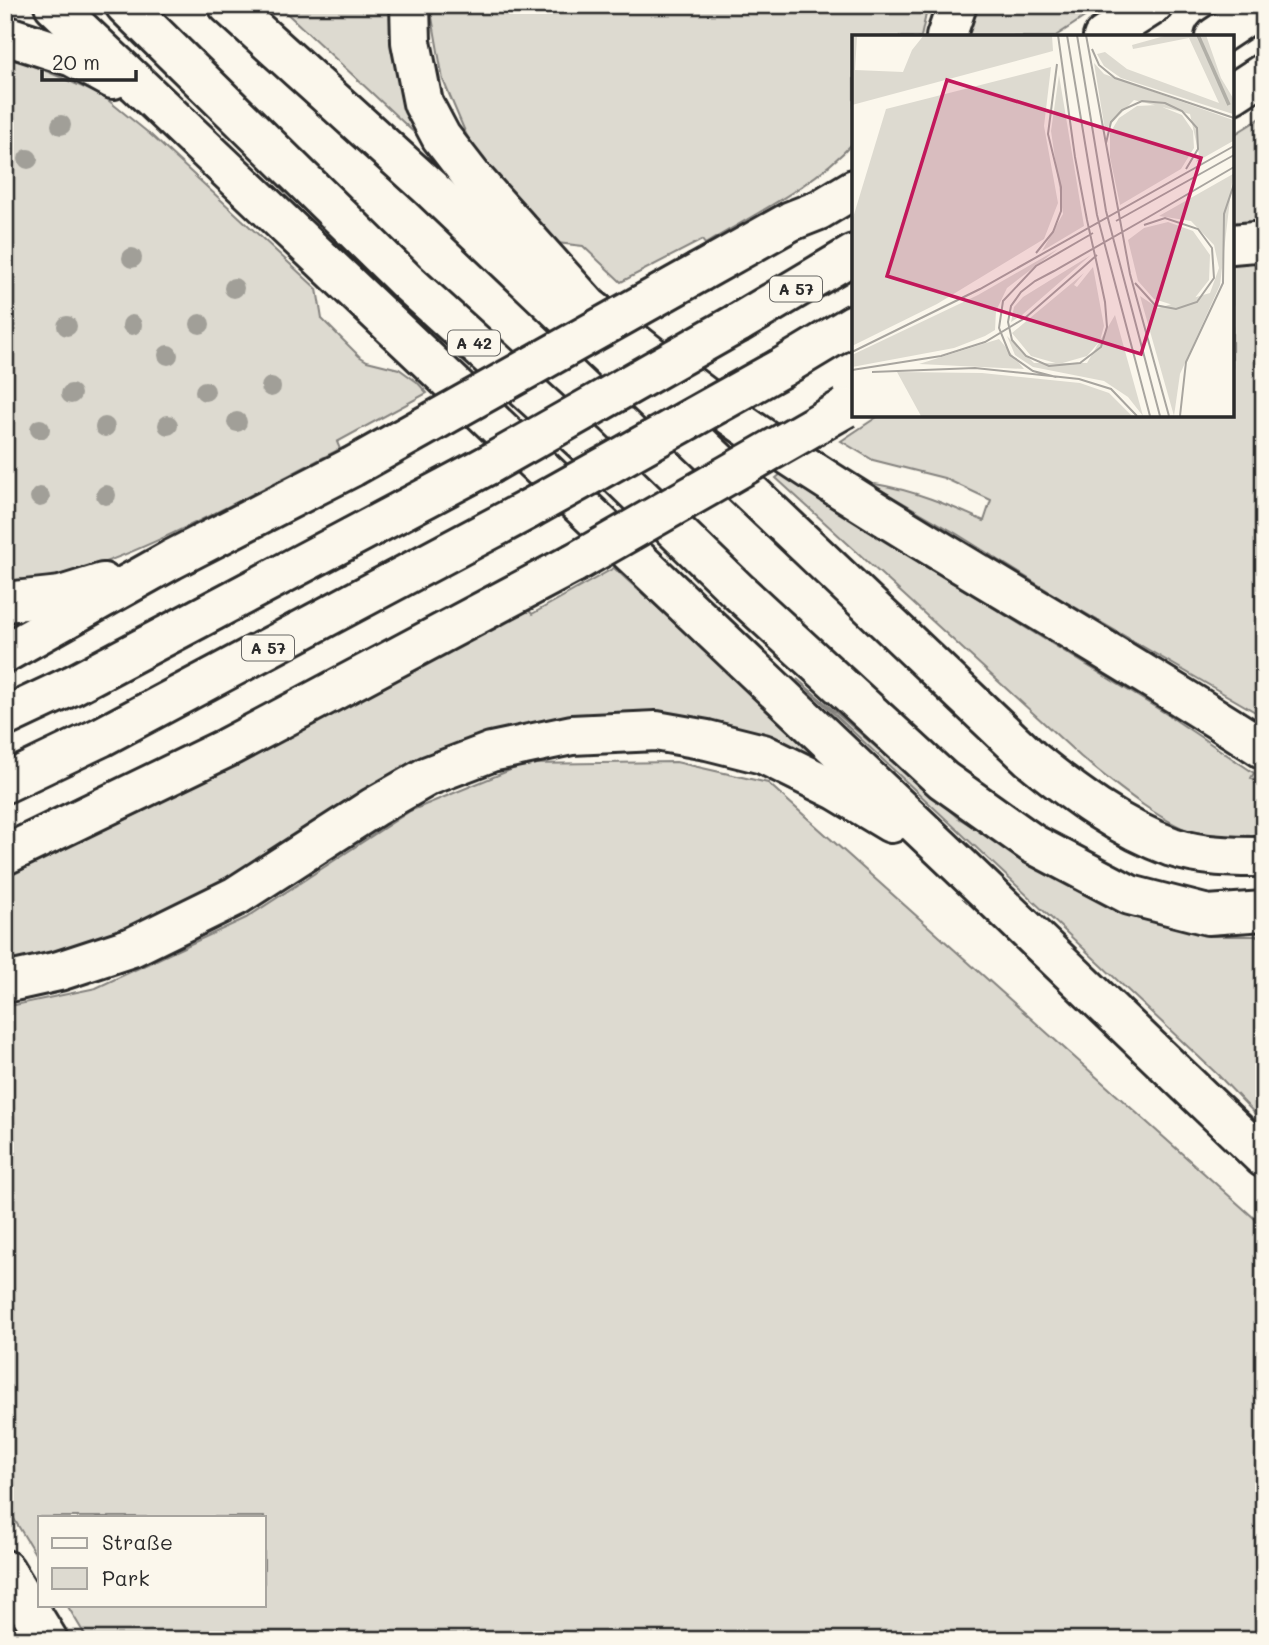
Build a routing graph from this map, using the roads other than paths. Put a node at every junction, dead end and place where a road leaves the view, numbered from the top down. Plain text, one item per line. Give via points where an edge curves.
1 (54, 5) edge
2 (125, 5) edge
3 (228, 5) edge
4 (410, 5) edge
5 (957, 5) edge
6 (1153, 5) edge
7 (1263, 5) edge
8 (5, 35) edge
9 (947, 35) edge
10 (1106, 35) edge
11 (1218, 35) edge
12 (1264, 74) edge
13 (1234, 93) edge
14 (154, 102) junction
15 (852, 168) edge
16 (429, 187) junction
17 (852, 190) edge
18 (791, 221) junction
19 (1234, 244) edge
20 (1264, 244) edge
21 (852, 255) edge
22 (586, 304) junction
23 (852, 325) edge
24 (849, 405) edge
25 (171, 560) junction
26 (5, 602) edge
27 (5, 653) edge
28 (5, 717) edge
29 (1264, 749) edge
30 (5, 783) edge
31 (5, 855) edge
32 (1264, 857) edge
33 (956, 862) junction
34 (1264, 911) edge
35 (5, 983) edge
36 (1264, 1158) edge
37 (5, 1570) edge
38 (48, 1640) edge

1 - 14 main road
2 - 34 main road, A 42 via 405,280 943,780 1033,844 1130,895 1209,915
3 - 16 main road
4 - 22 main road via 411,42 423,103 441,138
5 - 9 main road
6 - 10 main road
7 - 11 main road
8 - 14 main road via 74,57
12 - 13 main road
14 - 33 main road
15 - 18 main road via 812,196
16 - 22 main road
16 - 32 main road via 1058,781 1122,824 1173,847 1221,857
17 - 18 main road
18 - 25 main road, bridge via 352,467
19 - 20 main road
21 - 28 main road, A 57, bridge via 488,465
22 - 29 main road via 754,432
23 - 30 main road, A 57, bridge via 529,509 101,737
24 - 31 main road, bridge via 574,563 226,748
25 - 26 main road via 61,596
25 - 27 main road
33 - 35 main road via 836,790 763,754 656,731 572,735 491,752 428,776 213,908 132,947
33 - 36 main road
37 - 38 main road

